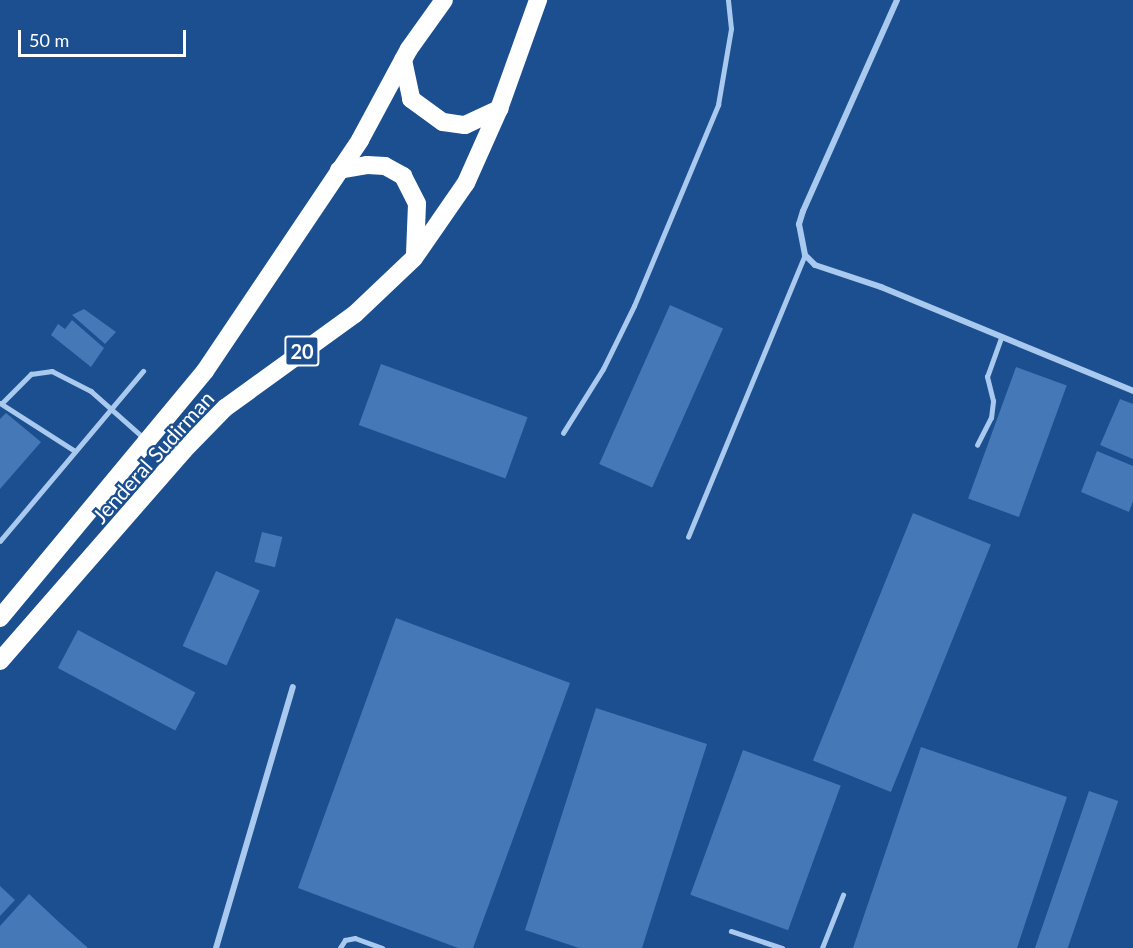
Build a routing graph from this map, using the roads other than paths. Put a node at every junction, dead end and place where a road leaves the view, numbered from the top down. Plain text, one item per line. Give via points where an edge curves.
1 (538, 0) edge
2 (728, 0) edge
3 (897, 0) edge
4 (441, 1) edge
5 (403, 60) junction
6 (499, 109) junction
7 (339, 170) junction
8 (805, 255) junction
9 (414, 258) junction
10 (1001, 338) junction
11 (143, 371) dead end
12 (1133, 391) edge
13 (1, 403) edge
14 (110, 411) junction
15 (563, 433) dead end
16 (148, 442) junction
17 (977, 445) dead end
18 (75, 451) junction
19 (688, 537) dead end
20 (0, 541) edge
21 (0, 618) edge
22 (0, 661) edge
23 (293, 687) dead end
24 (843, 896) dead end
25 (731, 931) dead end
26 (216, 948) edge
27 (340, 948) edge
28 (381, 948) edge
29 (782, 948) edge
30 (822, 948) edge

1 - 6 highway, Jenderal Sudirman / 20
2 - 15 lane via 731,29 718,105 634,306 603,369
3 - 8 street via 803,211 799,224
4 - 5 highway, Jenderal Sudirman
5 - 6 highway via 411,99 443,122 465,125
5 - 7 highway, Jenderal Sudirman
6 - 9 highway, Jenderal Sudirman / 20 via 466,183
7 - 9 highway via 385,166 403,176 417,204
7 - 16 highway, Jenderal Sudirman via 205,371
8 - 10 street via 815,265 881,287
8 - 19 lane
9 - 22 highway, Jenderal Sudirman / 20 via 355,314 225,408 183,450
10 - 12 street
10 - 17 lane via 987,377 993,401 991,418
11 - 14 lane
13 - 14 lane via 32,374 52,371 91,391
13 - 18 lane
14 - 16 lane
14 - 18 lane
16 - 21 highway, Jenderal Sudirman
18 - 20 lane
23 - 26 street
24 - 30 lane
25 - 29 lane
27 - 28 lane via 345,940 355,938

